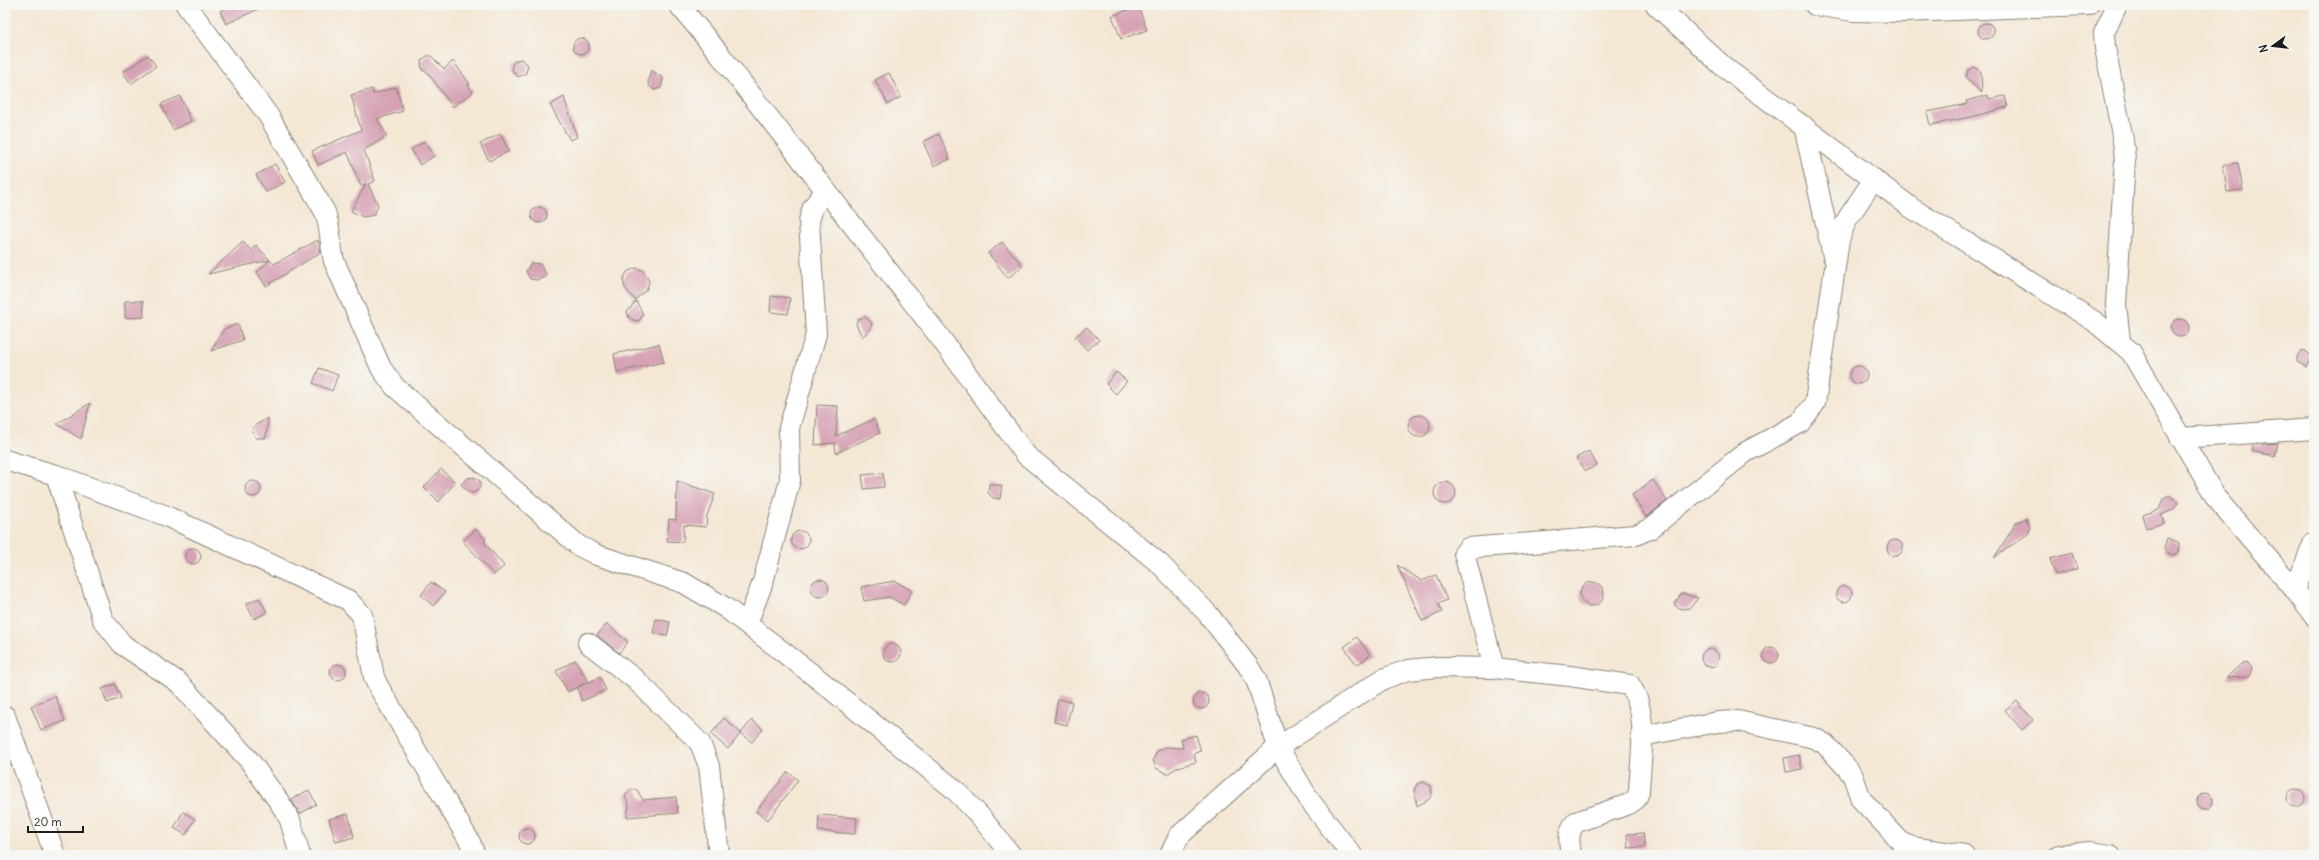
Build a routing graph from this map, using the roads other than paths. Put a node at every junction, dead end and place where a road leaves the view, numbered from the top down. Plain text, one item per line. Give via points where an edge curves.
1 (186, 5) edge
2 (679, 5) edge
3 (1656, 5) edge
4 (1815, 5) edge
5 (2088, 5) edge
6 (2117, 5) edge
7 (1930, 8) edge
8 (1804, 126) junction
9 (1874, 179) junction
10 (826, 191) junction
11 (1834, 262) junction
12 (2120, 341) junction
13 (2314, 429) edge
14 (2180, 438) junction
15 (5, 460) edge
16 (56, 476) junction
17 (2314, 542) edge
18 (2295, 590) junction
19 (2314, 616) edge
20 (747, 624) junction
21 (588, 642) dead end
22 (1494, 668) junction
23 (5, 716) edge
24 (1641, 736) junction
25 (1278, 747) junction
26 (55, 855) edge
27 (300, 855) edge
28 (475, 855) edge
29 (719, 855) edge
30 (1011, 855) edge
31 (1170, 855) edge
32 (1352, 855) edge
33 (1571, 855) edge
34 (1964, 855) edge
35 (2059, 855) edge
36 (2110, 855) edge

1 - 20 street via 268,115 325,212 334,261 381,368 395,387 580,546 597,555 684,583
2 - 10 street
3 - 8 street via 1724,67
4 - 7 street via 1853,11
5 - 7 street
6 - 12 street via 2104,33 2125,160 2116,304
8 - 9 street
8 - 11 street
9 - 11 street via 1846,221
9 - 12 street via 1933,223 2094,321
10 - 20 street via 813,207 809,221 816,334 789,428 790,480 764,582
10 - 25 street via 939,336 1026,455 1160,564 1208,614 1256,679
11 - 22 street via 1826,337 1815,403 1800,423 1746,452 1651,528 1636,535 1468,548 1464,553
12 - 14 street via 2131,352
13 - 14 street
14 - 18 street via 2216,498
15 - 16 street
16 - 27 street via 103,620 123,645 178,682 249,760 290,820
16 - 28 street via 164,515 341,597 358,609 362,615 377,684 470,842
17 - 18 street
18 - 19 street
20 - 30 street via 955,790
21 - 29 street via 636,680 700,743 709,766
22 - 24 street via 1630,685 1640,704
22 - 25 street via 1438,667 1408,670 1383,679
23 - 26 street
24 - 33 street via 1639,792 1636,800 1576,822 1570,828
24 - 34 street via 1734,721 1814,738 1825,744 1847,768 1853,776 1861,799 1902,842 1917,848
25 - 31 street via 1179,836
25 - 32 street via 1310,802
35 - 36 street via 2091,852

